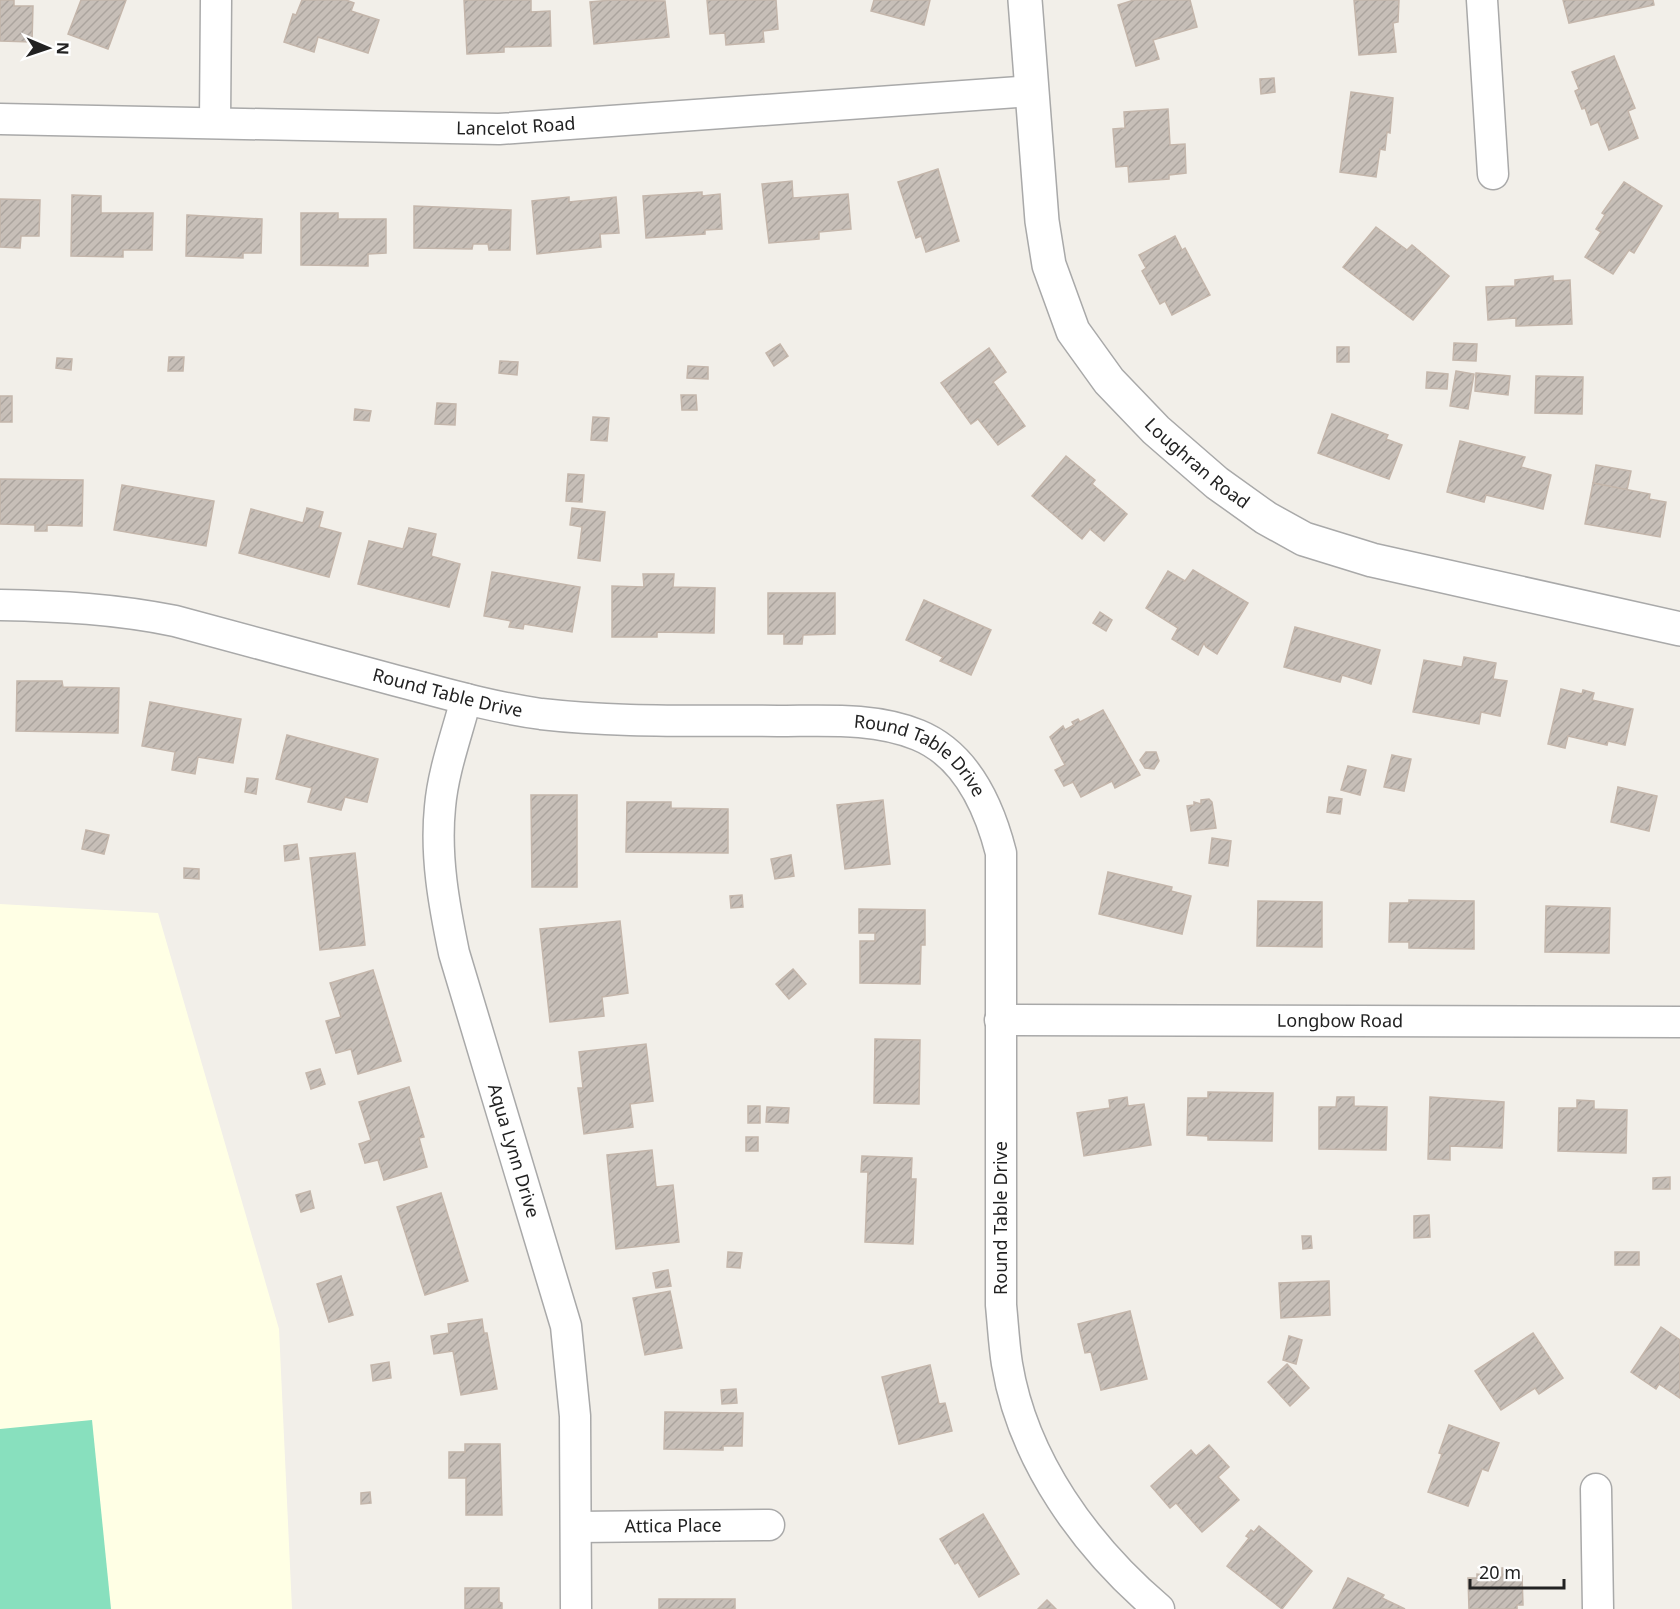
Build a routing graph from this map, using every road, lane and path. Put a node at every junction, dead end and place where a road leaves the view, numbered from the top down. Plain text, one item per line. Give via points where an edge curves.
1 (216, 0) edge
2 (1024, 0) edge
3 (1482, 0) edge
4 (1030, 91) junction
5 (0, 119) edge
6 (215, 122) junction
7 (1493, 174) dead end
8 (0, 605) edge
9 (1680, 629) edge
10 (466, 699) junction
11 (1000, 1020) junction
12 (1680, 1022) edge
13 (1596, 1489) dead end
14 (769, 1525) dead end
15 (577, 1527) junction
16 (576, 1609) edge
17 (1159, 1609) edge
18 (1598, 1609) edge

1 - 6 street
2 - 4 street, Loughran Road
3 - 7 street
4 - 6 street, Lancelot Road via 499,129
4 - 9 street, Loughran Road via 1049,266 1073,332 1125,398 1217,483 1304,539 1372,560
5 - 6 street, Lancelot Road
8 - 10 street, Round Table Drive via 128,611
10 - 11 street, Round Table Drive via 539,713 602,719 845,721 890,726 919,735 947,753 966,773 982,795 992,820 1001,853
10 - 15 street, Aqua Lynn Drive via 440,805 438,852 444,904 454,953 566,1326 574,1416
11 - 12 street, Longbow Road
11 - 17 street, Round Table Drive via 1001,1305 1008,1366 1021,1415 1044,1470 1074,1518 1100,1553
13 - 18 street
14 - 15 street, Attica Place
15 - 16 street, Aqua Lynn Drive

